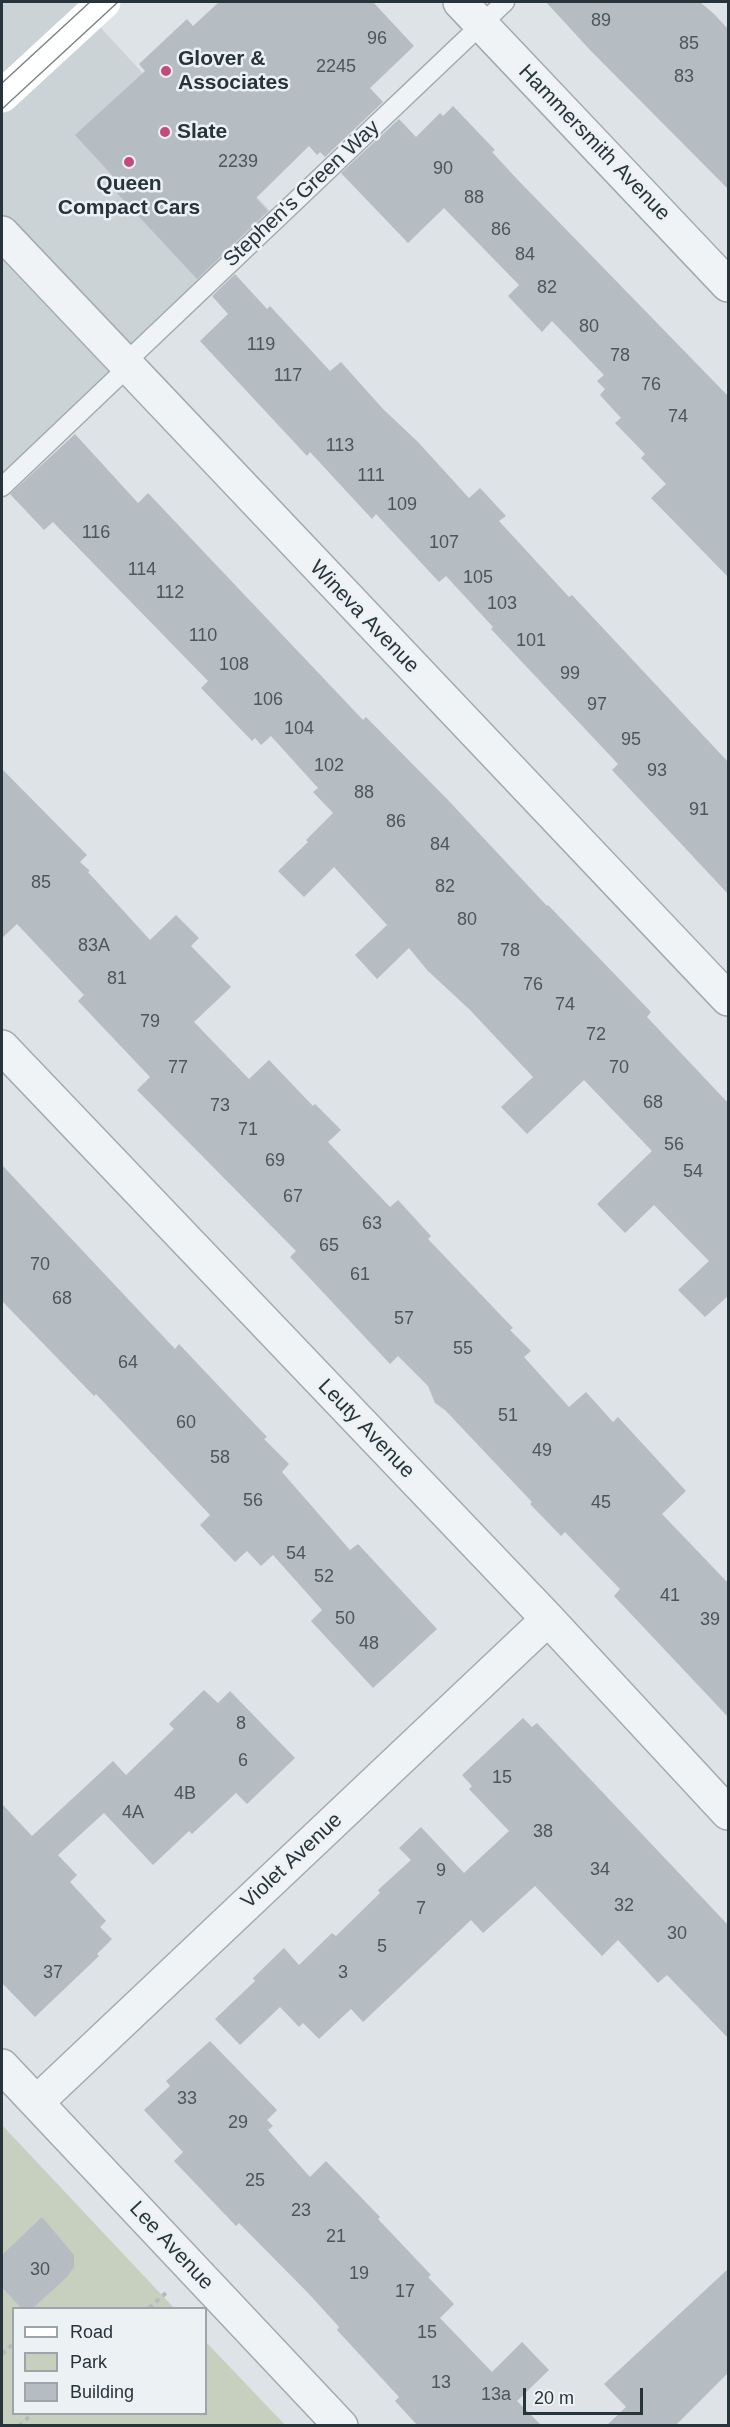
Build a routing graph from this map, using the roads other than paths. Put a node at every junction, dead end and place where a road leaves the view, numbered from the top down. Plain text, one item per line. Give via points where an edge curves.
1 (104, 2) edge
2 (506, 2) edge
3 (470, 13) edge
4 (2, 96) edge
5 (2, 233) edge
6 (729, 285) edge
7 (125, 366) junction
8 (2, 487) edge
9 (729, 999) edge
10 (2, 1047) edge
11 (548, 1619) junction
12 (729, 1813) edge
13 (2, 2066) edge
14 (37, 2102) junction
15 (341, 2426) edge

1 - 4 main road
2 - 3 lane, Stephen's Green Way
3 - 6 street, Hammersmith Avenue
3 - 7 lane, Stephen's Green Way
5 - 7 street, Wineva Avenue
7 - 8 lane, Stephen's Green Way
7 - 9 street, Wineva Avenue
10 - 11 street, Leuty Avenue
11 - 12 street, Leuty Avenue
11 - 14 street, Violet Avenue
13 - 14 street, Lee Avenue
14 - 15 street, Lee Avenue

